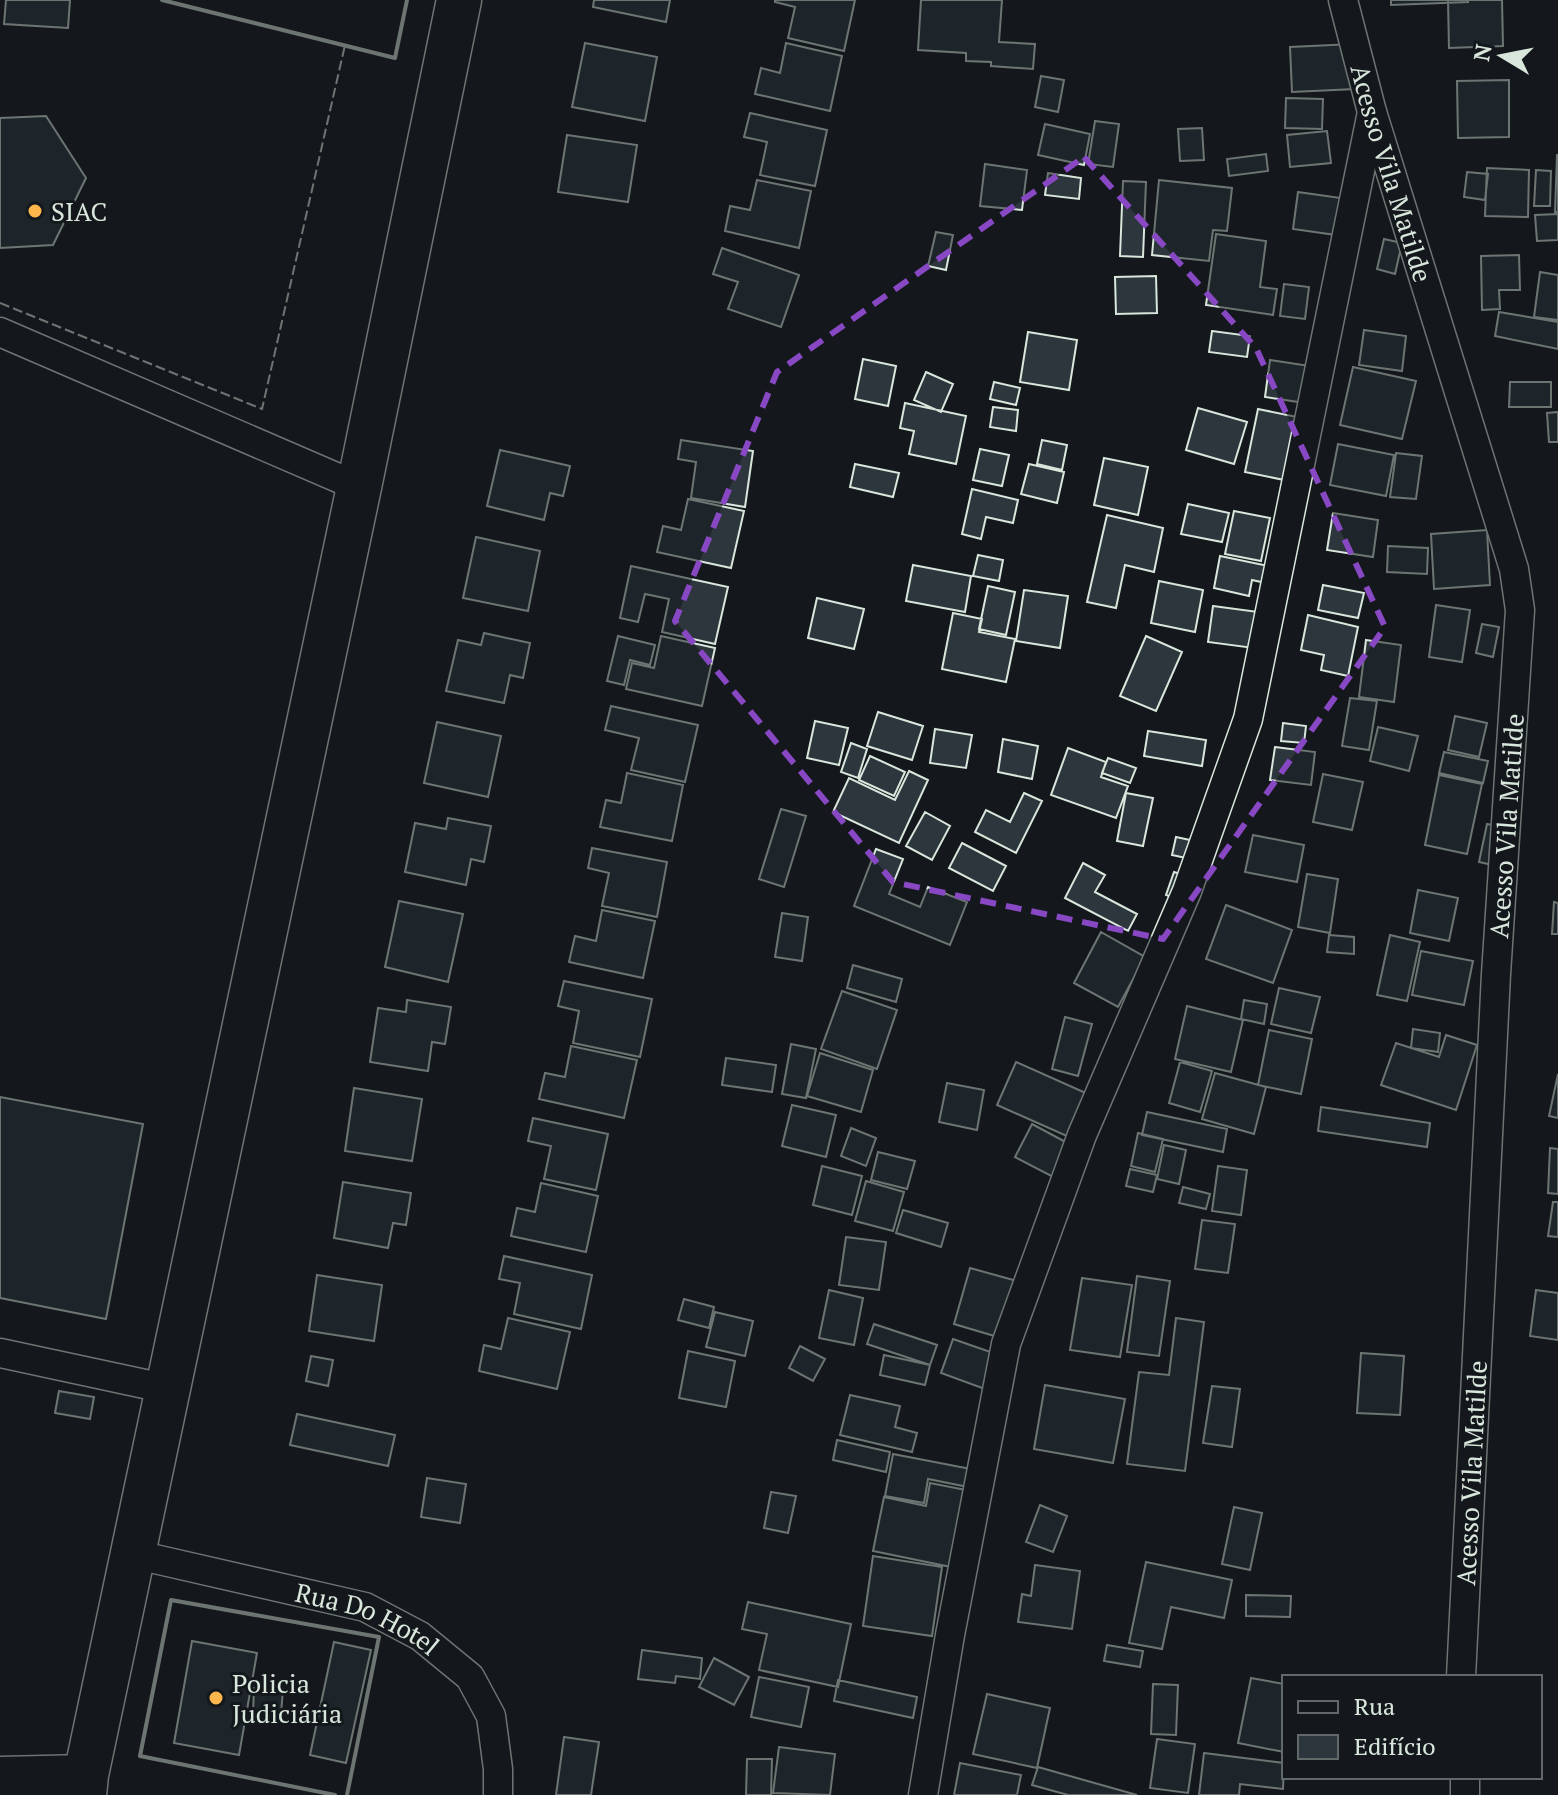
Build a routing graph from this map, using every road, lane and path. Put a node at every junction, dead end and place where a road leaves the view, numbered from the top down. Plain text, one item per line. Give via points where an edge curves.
1 (459, 0) edge
2 (1343, 0) edge
3 (1372, 112) junction
4 (0, 332) edge
5 (359, 487) junction
6 (0, 1353) edge
7 (168, 1389) junction
8 (133, 1554) junction
9 (1461, 1675) edge
10 (0, 1777) edge
11 (85, 1785) edge
12 (498, 1795) edge
13 (923, 1795) edge

1 - 5 main road
2 - 3 street, Acesso Vila Matilde
3 - 9 street, Acesso Vila Matilde via 1514,569 1520,610
3 - 13 street via 1248,719 1187,891 1082,1135 1006,1344
4 - 5 street
5 - 7 main road
6 - 7 street
7 - 8 main road
8 - 11 main road
8 - 12 street, Rua Do Hotel via 365,1607 420,1636 470,1677 491,1716
10 - 11 street

